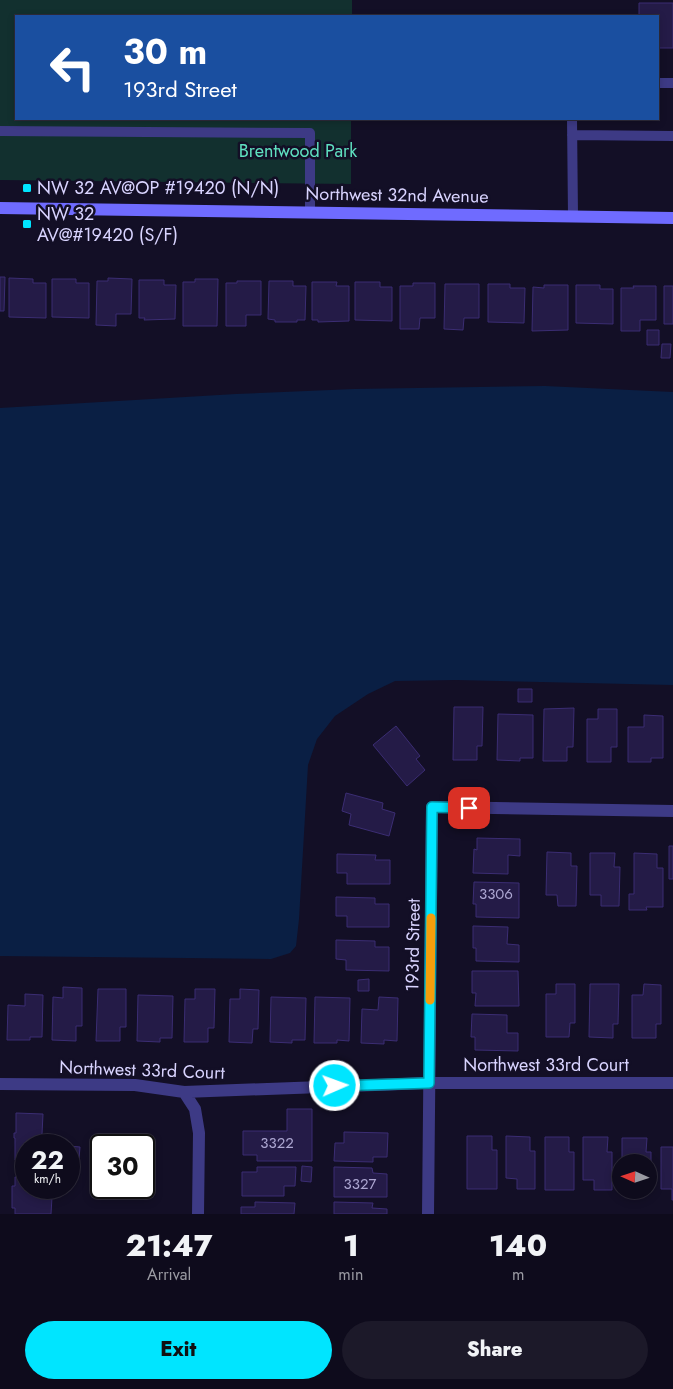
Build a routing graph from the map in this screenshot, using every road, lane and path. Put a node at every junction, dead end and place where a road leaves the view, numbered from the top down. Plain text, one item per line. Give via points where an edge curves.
1 (659, 83) edge
2 (673, 83) edge
3 (572, 120) edge
4 (0, 131) edge
5 (572, 135) junction
6 (673, 136) edge
7 (0, 208) edge
8 (310, 211) junction
9 (573, 216) junction
10 (673, 218) edge
11 (673, 811) edge
12 (429, 1083) junction
13 (673, 1083) edge
14 (0, 1084) edge
15 (184, 1092) junction
16 (198, 1214) edge
17 (428, 1214) edge

1 - 2 lane
3 - 5 lane
4 - 8 lane via 310,133
5 - 6 lane
5 - 9 lane
7 - 8 street, Northwest 32nd Avenue
8 - 9 street, Northwest 32nd Avenue
9 - 10 street, Northwest 32nd Avenue
11 - 12 street, 193rd Street via 432,807
12 - 13 street, Northwest 33rd Court
12 - 15 street, Northwest 33rd Court
12 - 17 street, 193rd Street
14 - 15 street, Northwest 33rd Court via 135,1084
15 - 16 street via 195,1109 199,1133

